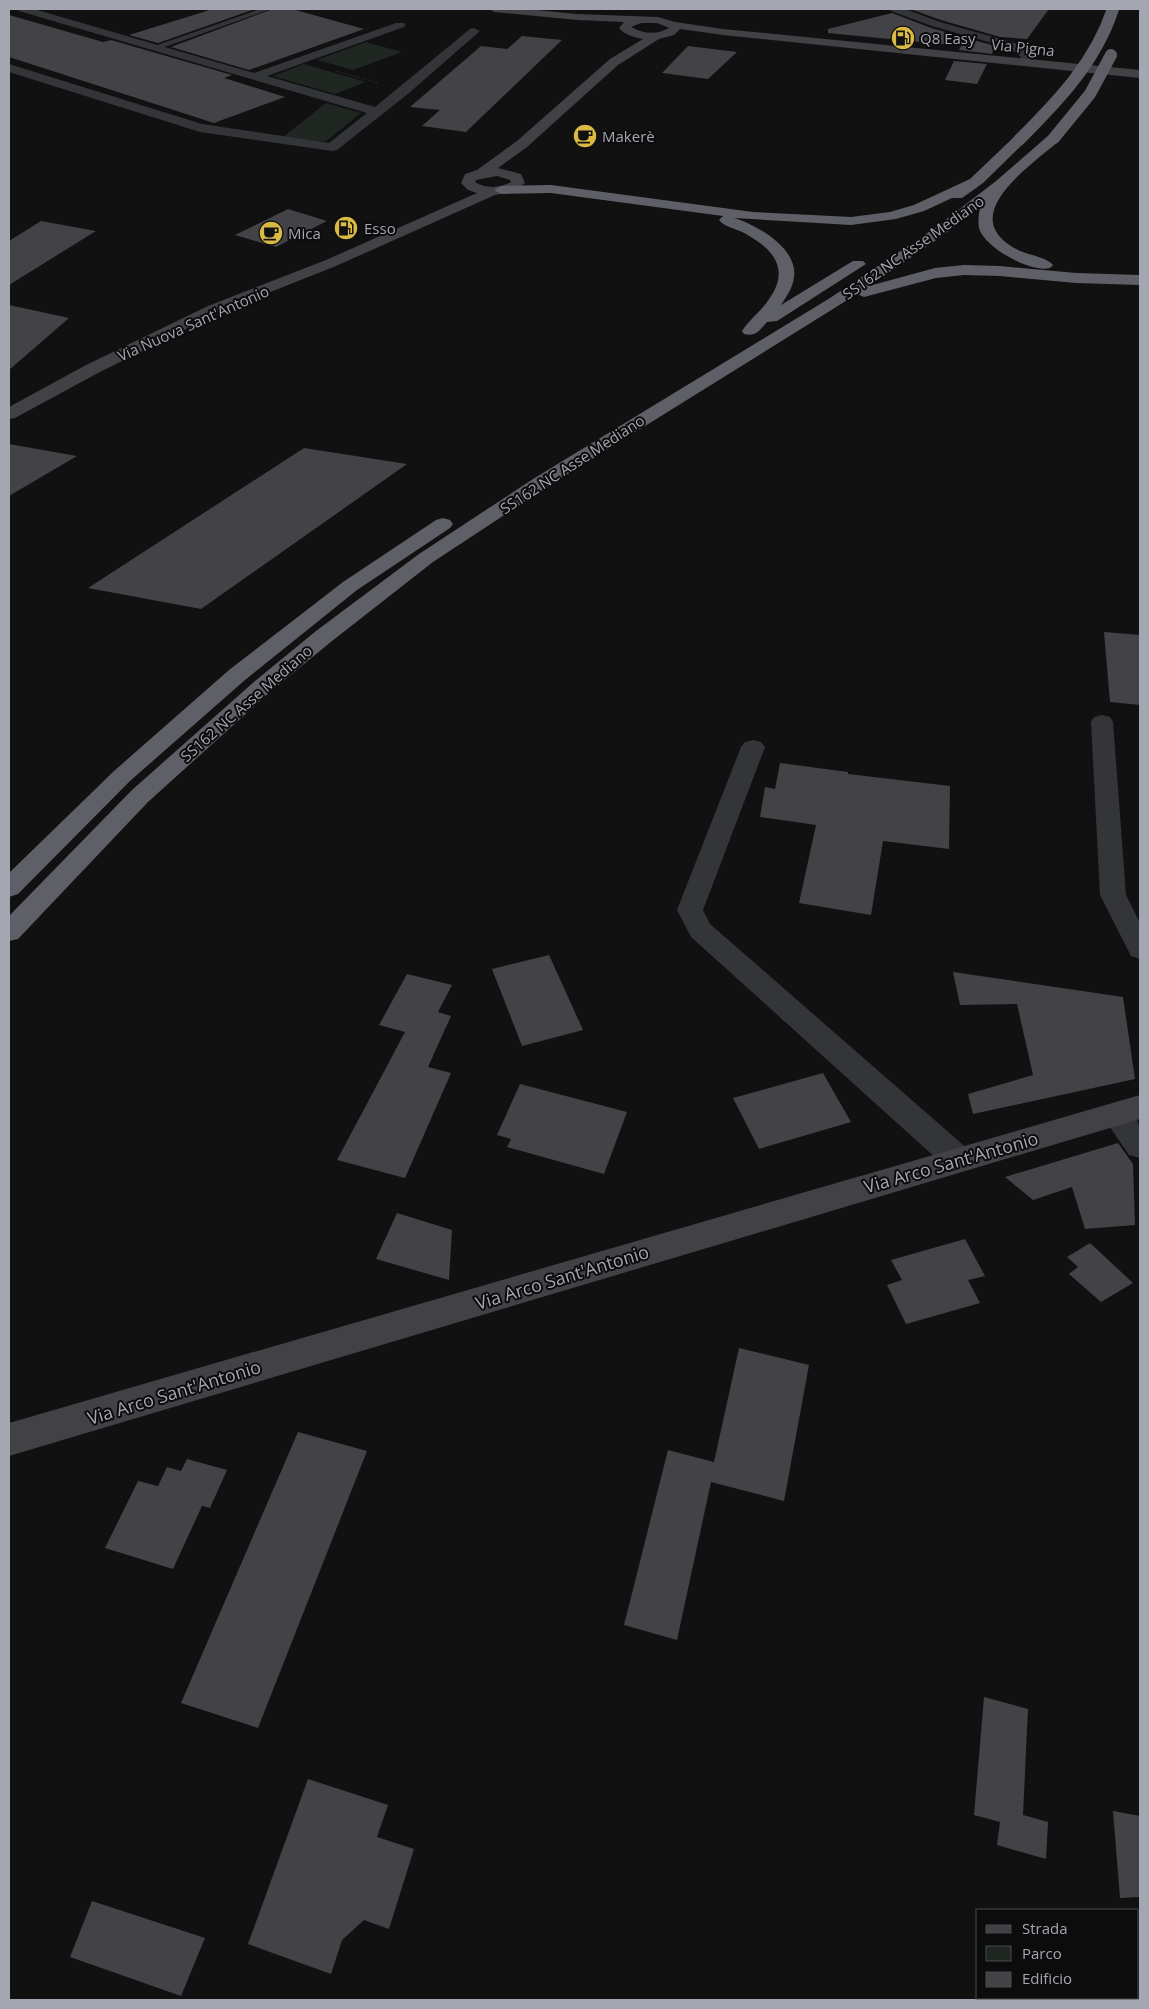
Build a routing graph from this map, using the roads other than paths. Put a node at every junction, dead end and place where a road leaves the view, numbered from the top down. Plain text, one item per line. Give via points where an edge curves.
1 (23, 9) edge
2 (267, 9) edge
3 (494, 9) edge
4 (895, 9) edge
5 (1113, 9) edge
6 (577, 17) junction
7 (637, 21) junction
8 (400, 25) dead end
9 (672, 29) junction
10 (628, 30) junction
11 (474, 31) dead end
12 (657, 35) junction
13 (1116, 44) dead end
14 (156, 47) junction
15 (614, 62) junction
16 (1029, 63) junction
17 (9, 68) edge
18 (1140, 74) edge
19 (256, 76) junction
20 (377, 112) junction
21 (522, 144) junction
22 (482, 173) junction
23 (513, 176) junction
24 (978, 180) junction
25 (468, 183) junction
26 (1001, 184) junction
27 (550, 189) junction
28 (497, 191) junction
29 (675, 206) junction
30 (436, 215) junction
31 (922, 221) dead end
32 (867, 258) dead end
33 (1105, 279) junction
34 (1140, 280) edge
35 (836, 300) junction
36 (9, 414) edge
37 (533, 465) dead end
38 (1102, 722) dead end
39 (753, 746) dead end
40 (15, 882) edge
41 (9, 932) edge
42 (1140, 949) edge
43 (1128, 1110) edge
44 (1140, 1146) edge
45 (958, 1159) junction
46 (9, 1440) edge

1 - 14 street
2 - 14 lane
3 - 6 street, Via Pigna
4 - 16 street via 1014,46 1025,54
5 - 24 highway, SS162 NC Asse Mediano, bridge via 1090,59 1071,86
6 - 7 street, Via Pigna
6 - 10 street, Via Pigna
7 - 9 street, Via Pigna via 658,20
7 - 10 street via 628,24
8 - 19 street
9 - 12 street, Via Pigna
9 - 16 street, Via Pigna
10 - 12 street, Via Pigna
10 - 15 street, Via Nuova Sant'Antonio via 629,38
11 - 20 street
12 - 15 street, Via Nuova Sant'Antonio
13 - 26 highway, SS162 NC Asse Mediano, bridge via 1090,94 1054,138
14 - 19 street
15 - 21 street, Via Nuova Sant'Antonio
16 - 18 street, Via Pigna
17 - 20 street via 200,128 332,147
19 - 20 street
21 - 22 street, Via Nuova Sant'Antonio
21 - 23 street, Via Nuova Sant'Antonio
22 - 23 street
22 - 25 street, Via Nuova Sant'Antonio via 470,177
23 - 27 highway
23 - 28 street, Via Nuova Sant'Antonio via 518,183
24 - 29 highway via 919,208 851,222 752,216
24 - 31 highway, SS162 NC Asse Mediano
25 - 28 street via 476,189
25 - 30 street, Via Nuova Sant'Antonio
26 - 33 highway via 987,206 985,222 986,230 996,242 1019,257
26 - 35 highway, SS162 NC Asse Mediano via 940,231
27 - 28 highway
27 - 29 highway
28 - 30 street, Via Nuova Sant'Antonio
29 - 32 highway, SS162 NC Asse Mediano via 734,222 762,237 782,255 788,275 782,292 742,336
30 - 36 street, Via Nuova Sant'Antonio via 340,260 214,310 92,369
33 - 34 highway
33 - 35 highway via 964,270 935,273
35 - 41 highway, SS162 NC Asse Mediano via 620,432 426,558 263,686 140,796
37 - 40 highway, SS162 NC Asse Mediano via 350,586 237,675 122,776
38 - 42 street via 1113,895
39 - 45 street via 690,910 700,930
43 - 44 street, Via Arco Sant'Antonio
43 - 45 street, Via Arco Sant'Antonio
45 - 46 street, Via Arco Sant'Antonio

